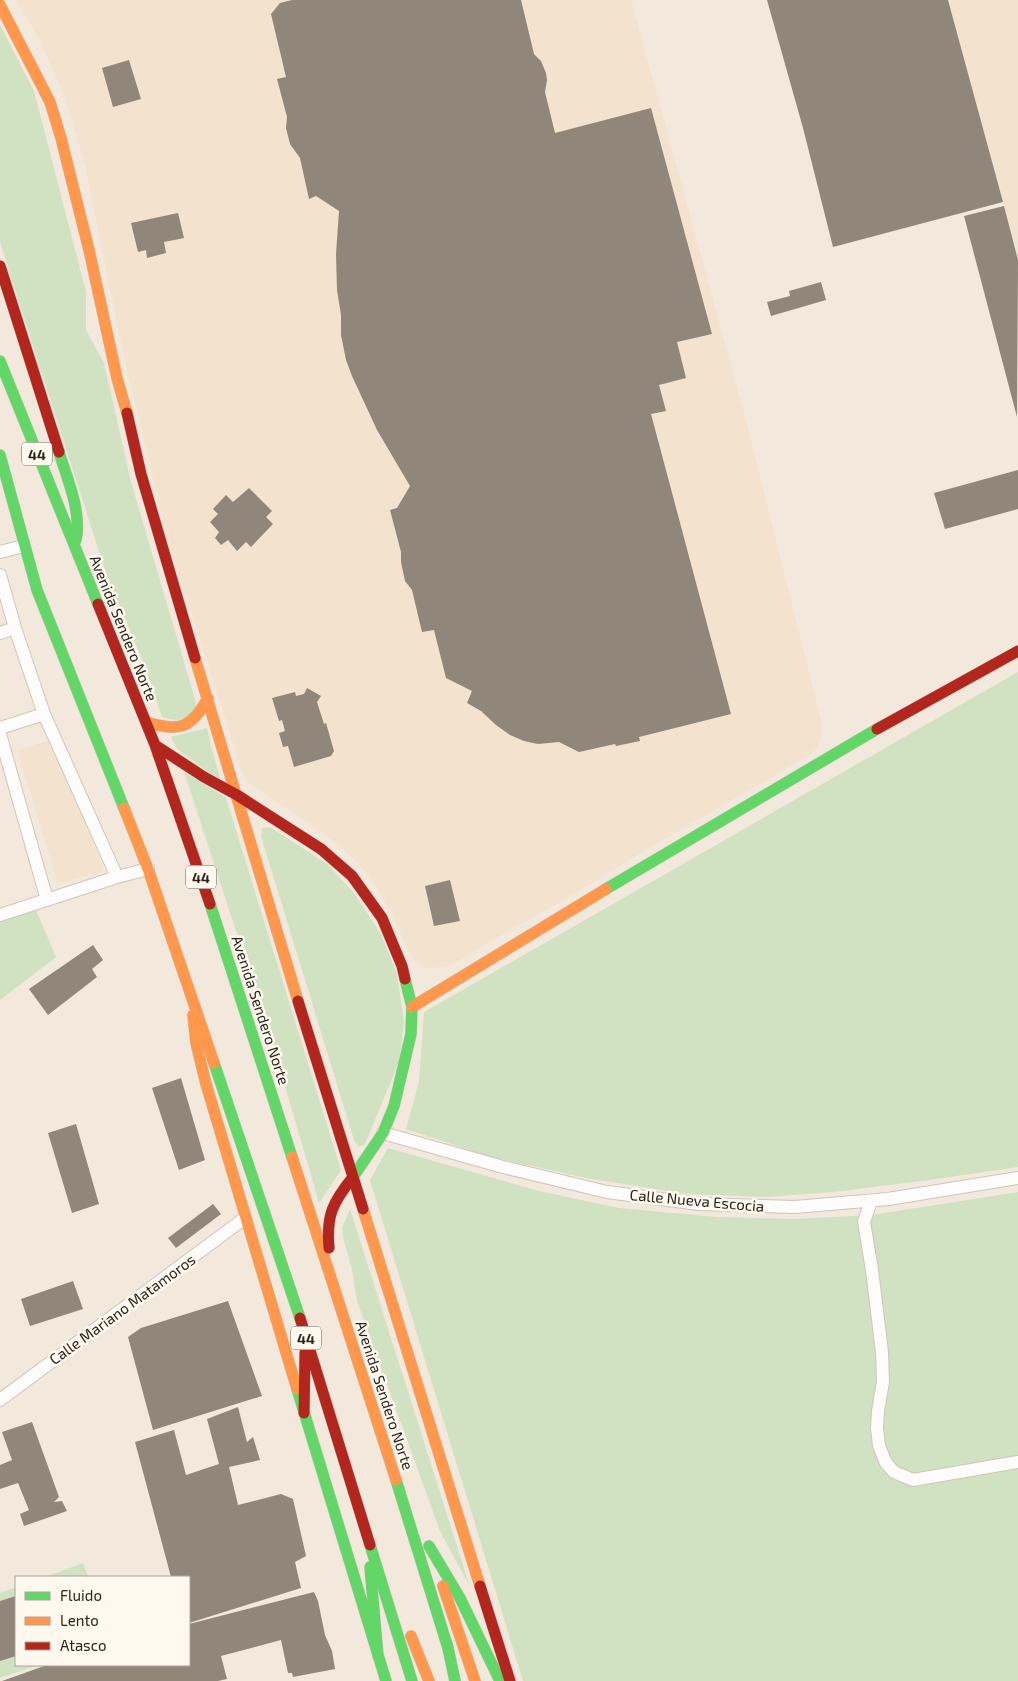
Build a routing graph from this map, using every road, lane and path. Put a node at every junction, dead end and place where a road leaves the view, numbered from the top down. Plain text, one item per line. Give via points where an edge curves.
1 (0, 5) edge
2 (0, 266) edge
3 (0, 361) edge
4 (0, 456) edge
5 (8, 527) dead end
6 (24, 545) junction
7 (74, 547) junction
8 (0, 552) edge
9 (0, 575) edge
10 (15, 628) junction
11 (0, 633) edge
12 (1018, 651) edge
13 (208, 698) junction
14 (44, 714) junction
15 (146, 722) junction
16 (0, 728) edge
17 (0, 734) edge
18 (155, 745) junction
19 (237, 795) junction
20 (148, 869) junction
21 (116, 877) junction
22 (47, 900) junction
23 (0, 915) edge
24 (192, 997) junction
25 (412, 1007) junction
26 (383, 1133) junction
27 (353, 1178) junction
28 (1018, 1178) edge
29 (871, 1201) junction
30 (245, 1218) junction
31 (344, 1316) junction
32 (306, 1338) junction
33 (331, 1383) dead end
34 (0, 1400) edge
35 (304, 1413) junction
36 (1018, 1462) edge
37 (406, 1512) junction
38 (367, 1530) junction
39 (429, 1546) junction
40 (407, 1621) dead end
41 (378, 1656) junction
42 (386, 1681) edge
43 (412, 1681) edge
44 (430, 1681) edge
45 (455, 1681) edge
46 (475, 1681) edge
47 (500, 1681) edge
48 (510, 1681) edge

1 - 13 main road via 50,102 61,138 141,474
2 - 7 main road via 72,494 78,533
3 - 7 main road, Avenida Sendero Norte / 44
4 - 6 main road, 44
5 - 6 main road
6 - 8 street
6 - 20 main road, 44 via 37,590
7 - 15 main road, Avenida Sendero Norte / 44
9 - 10 street
10 - 11 street
10 - 14 street
12 - 25 main road via 844,747
13 - 15 main road via 200,714 188,725 163,728
13 - 19 main road
14 - 16 street
14 - 21 street
15 - 18 main road, Avenida Sendero Norte / 44
17 - 22 street
18 - 19 main road
18 - 31 main road, Avenida Sendero Norte / 44 via 228,956
19 - 25 main road via 321,849 352,876 389,933 402,966
19 - 27 main road
20 - 21 street
20 - 24 main road, 44
21 - 22 street
22 - 23 street
24 - 30 main road via 196,1043
24 - 32 main road, 44
25 - 26 main road via 405,1064
26 - 27 main road
26 - 29 street, Calle Nueva Escocia via 607,1192 699,1204 794,1207
27 - 31 main road via 336,1199 328,1220 329,1248
27 - 48 main road
28 - 29 street, Calle Nueva Escocia
29 - 36 street via 864,1222 882,1352 883,1382 877,1428 879,1446 886,1463 894,1472 913,1480
30 - 34 street, Calle Mariano Matamoros
30 - 35 main road
31 - 37 main road, Avenida Sendero Norte / 44
32 - 33 main road
32 - 35 main road
32 - 38 main road, 44
35 - 41 main road
37 - 39 main road
37 - 45 main road, Avenida Sendero Norte / 44
38 - 41 main road
38 - 43 main road, 44
39 - 46 main road
39 - 47 main road via 460,1598
40 - 44 main road
41 - 42 main road

